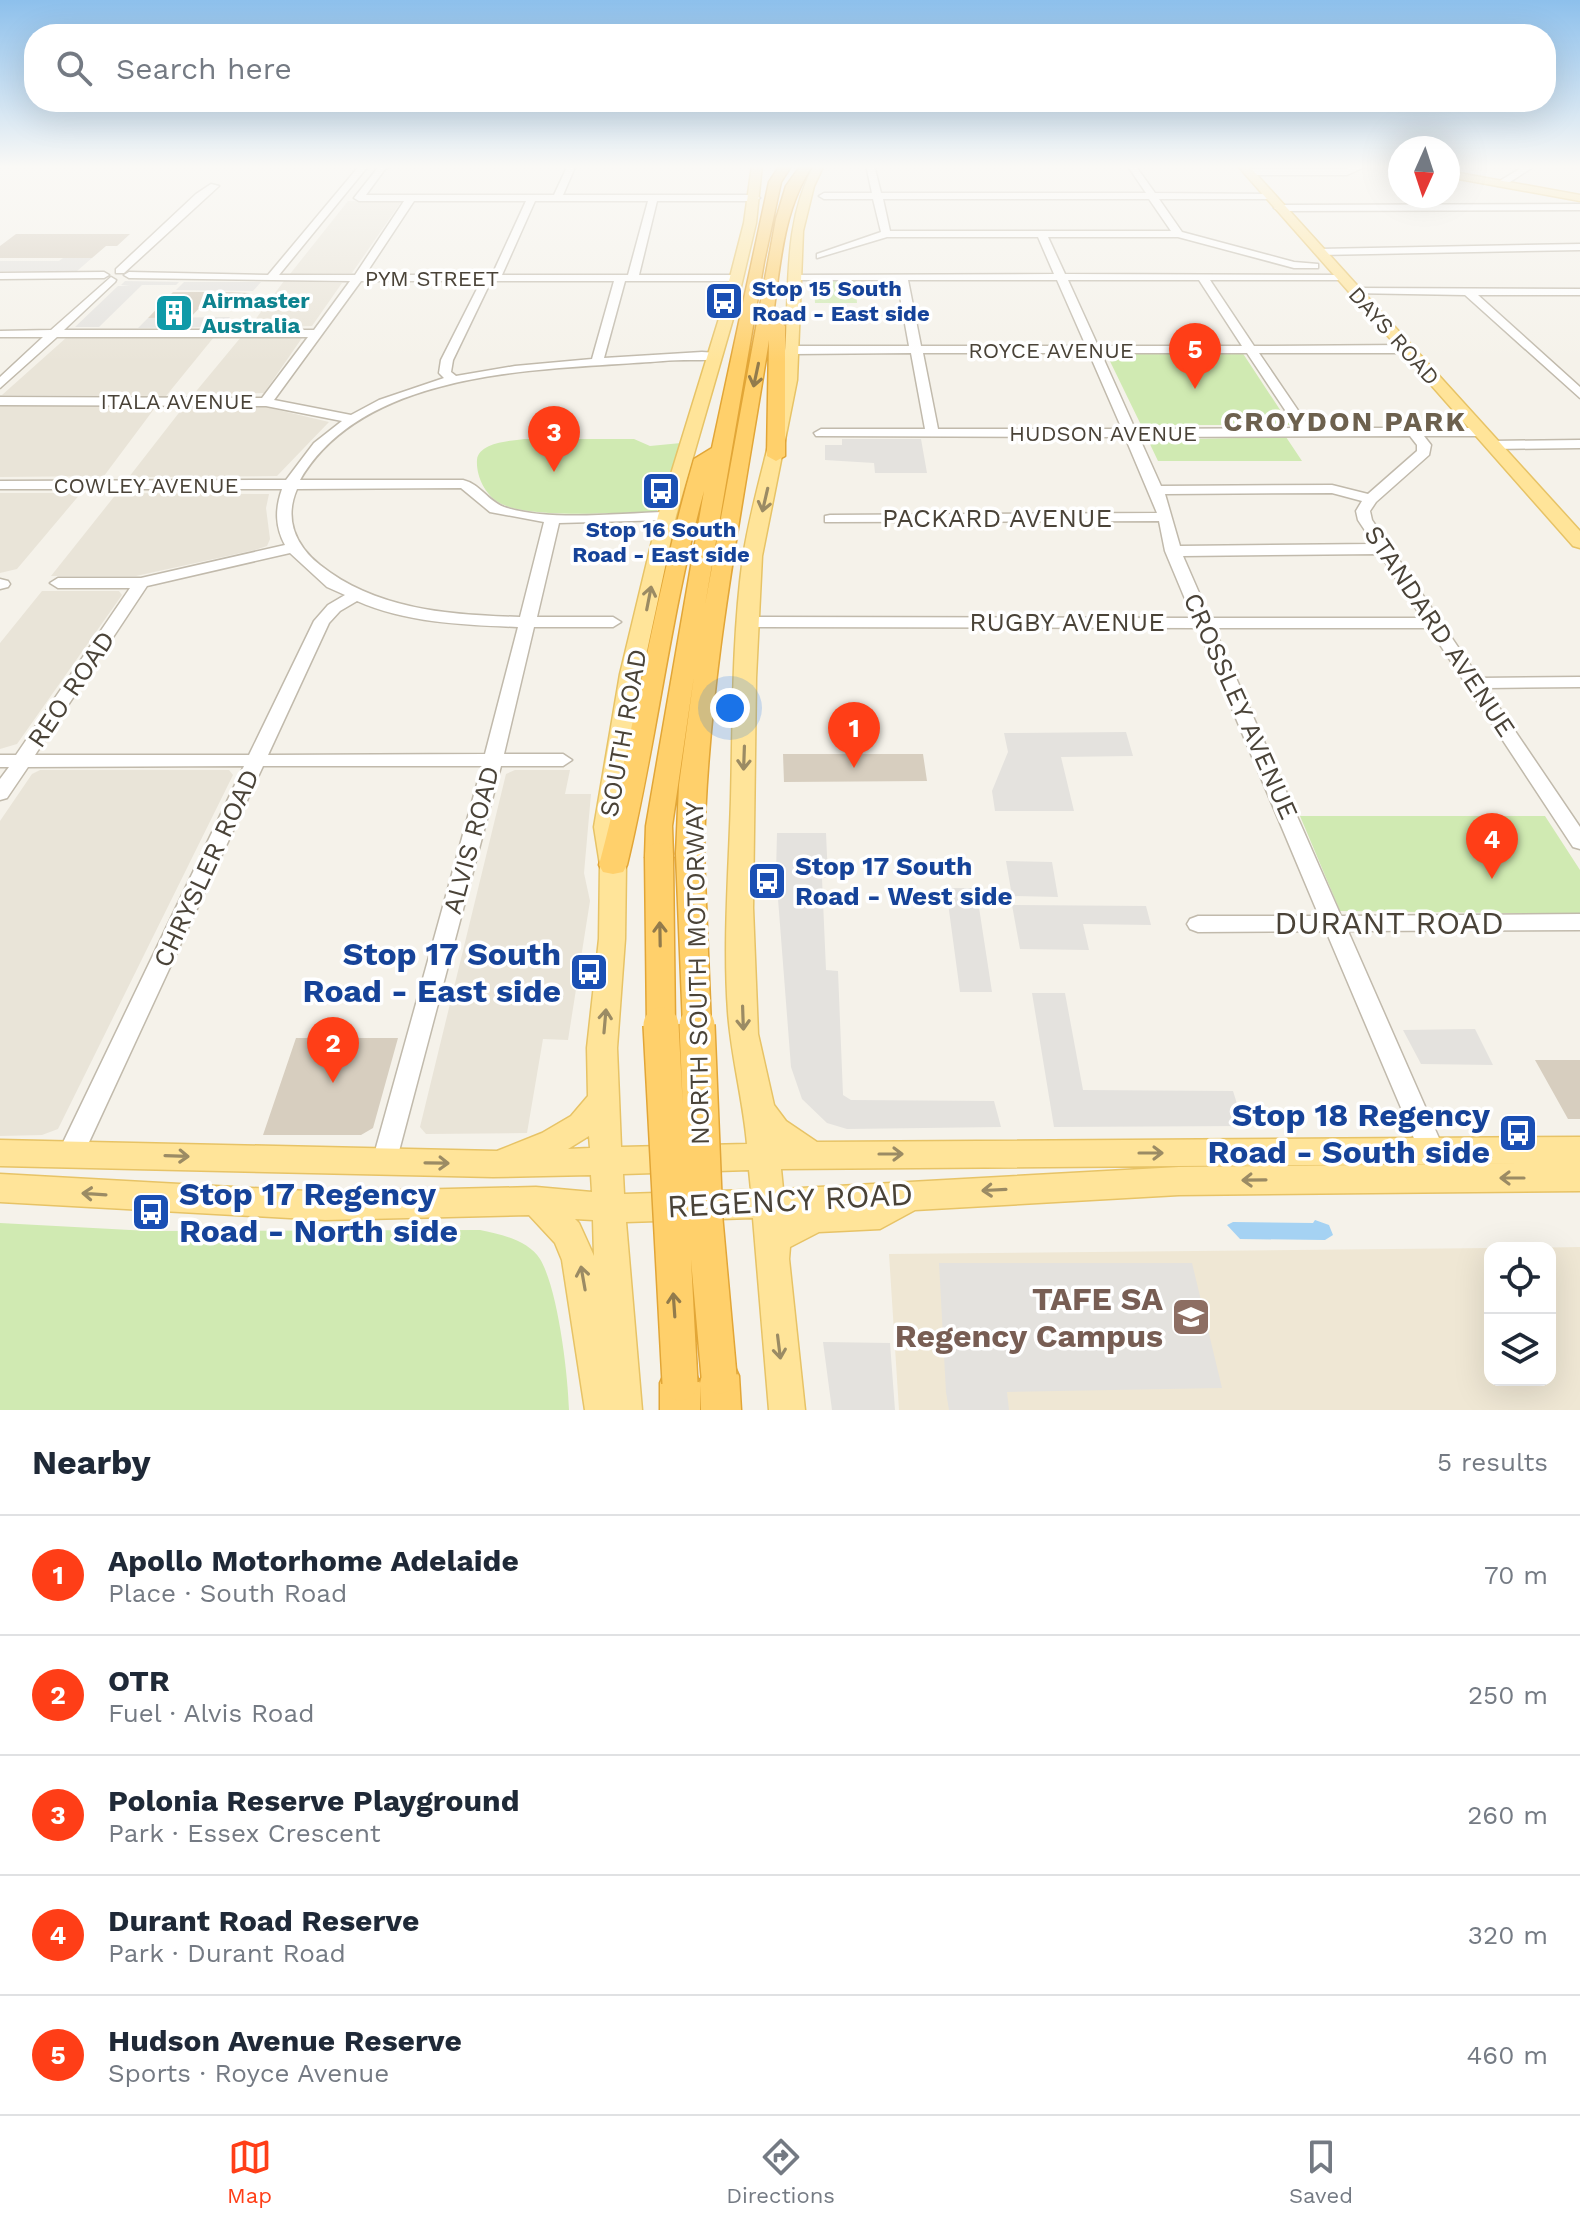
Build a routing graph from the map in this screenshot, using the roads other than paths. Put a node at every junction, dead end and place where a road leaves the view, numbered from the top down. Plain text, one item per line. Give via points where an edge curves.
1 (162, 231) edge
2 (310, 231) edge
3 (388, 231) edge
4 (515, 231) edge
5 (642, 231) edge
6 (748, 231) edge
7 (764, 231) edge
8 (782, 231) edge
9 (798, 231) edge
10 (885, 231) edge
11 (1176, 231) edge
12 (1300, 231) edge
13 (886, 234) junction
14 (1042, 234) junction
15 (1178, 234) junction
16 (1580, 247) edge
17 (1319, 252) junction
18 (821, 256) dead end
19 (1337, 271) junction
20 (116, 275) junction
21 (0, 276) edge
22 (492, 277) junction
23 (795, 277) junction
24 (1064, 277) junction
25 (1202, 277) junction
26 (271, 278) junction
27 (356, 278) junction
28 (626, 278) junction
29 (736, 278) junction
30 (902, 278) junction
31 (1354, 291) junction
32 (1468, 292) junction
33 (1580, 292) edge
34 (769, 305) junction
35 (316, 333) junction
36 (0, 334) edge
37 (53, 334) junction
38 (1251, 349) junction
39 (1405, 349) junction
40 (793, 350) junction
41 (916, 350) junction
42 (1095, 350) junction
43 (714, 356) junction
44 (597, 363) junction
45 (454, 380) junction
46 (0, 384) edge
47 (1580, 394) edge
48 (0, 401) edge
49 (266, 402) junction
50 (353, 419) junction
51 (1306, 432) junction
52 (1414, 432) junction
53 (1482, 432) junction
54 (821, 433) dead end
55 (932, 433) junction
56 (1132, 433) junction
57 (1580, 444) edge
58 (1492, 445) junction
59 (721, 450) junction
60 (776, 456) junction
61 (0, 485) edge
62 (291, 485) junction
63 (1156, 490) junction
64 (1371, 499) junction
65 (667, 516) junction
66 (553, 517) junction
67 (1164, 517) junction
68 (830, 519) dead end
69 (1580, 542) edge
70 (293, 548) junction
71 (1383, 549) junction
72 (1173, 551) junction
73 (58, 583) dead end
74 (141, 583) junction
75 (355, 596) junction
76 (527, 622) junction
77 (613, 622) dead end
78 (748, 622) junction
79 (1204, 622) junction
80 (1433, 623) junction
81 (1580, 682) edge
82 (1475, 683) junction
83 (563, 760) dead end
84 (0, 761) edge
85 (22, 761) junction
86 (256, 761) junction
87 (493, 761) junction
88 (0, 794) edge
89 (1580, 842) edge
90 (674, 856) junction
91 (613, 865) junction
92 (1580, 922) edge
93 (1198, 924) dead end
94 (1336, 924) junction
95 (603, 1099) junction
96 (759, 1103) junction
97 (1580, 1150) edge
98 (0, 1153) edge
99 (71, 1153) junction
100 (813, 1155) junction
101 (764, 1157) junction
102 (385, 1162) junction
103 (606, 1162) junction
104 (493, 1164) junction
105 (1438, 1164) junction
106 (1580, 1177) edge
107 (0, 1188) edge
108 (912, 1194) junction
109 (536, 1201) junction
110 (766, 1204) junction
111 (610, 1208) junction
112 (773, 1284) junction
113 (720, 1393) edge
114 (680, 1397) edge
115 (603, 1410) edge
116 (624, 1410) edge
117 (787, 1410) edge

1 - 20 street
2 - 26 street
3 - 27 street
4 - 22 street
5 - 28 street
6 - 29 main road, SOUTH ROAD
7 - 59 highway, NORTH SOUTH MOTORWAY
8 - 34 highway, NORTH SOUTH MOTORWAY
9 - 23 main road
10 - 13 street
11 - 15 street
12 - 17 main road, DAYS ROAD
13 - 14 street
13 - 18 street
14 - 15 street
14 - 24 street, CROSSLEY AVENUE
15 - 19 street
16 - 17 street
17 - 19 main road, DAYS ROAD
19 - 25 street
19 - 31 main road, DAYS ROAD
20 - 21 street, PYM STREET
20 - 26 street, PYM STREET
20 - 37 street
22 - 27 street, PYM STREET
22 - 28 street, PYM STREET
22 - 45 street via 447,360 445,373
23 - 30 street
23 - 40 main road
24 - 25 street
24 - 30 street
24 - 42 street, CROSSLEY AVENUE
25 - 38 street
26 - 27 street, PYM STREET
27 - 35 street
28 - 29 street, PYM STREET
28 - 44 street
29 - 43 main road, SOUTH ROAD
30 - 41 street
31 - 32 street
31 - 39 main road, DAYS ROAD
32 - 33 street
32 - 47 street
34 - 60 highway via 777,321
34 -> 90 highway, NORTH SOUTH MOTORWAY via 713,621 692,785
35 - 37 street
35 - 49 street
36 - 37 street
37 - 46 street
38 - 39 street, ROYCE AVENUE
38 - 42 street, ROYCE AVENUE
38 - 51 street
39 - 53 main road, DAYS ROAD
40 - 41 street, ROYCE AVENUE
40 - 60 main road
41 - 42 street, ROYCE AVENUE
41 - 55 street
42 - 56 street, CROSSLEY AVENUE
43 - 44 street
43 - 65 main road, SOUTH ROAD
44 - 45 street
45 - 50 street
48 - 49 street, ITALA AVENUE
49 - 50 street, ITALA AVENUE
50 - 62 street via 308,457
51 - 52 street, HUDSON AVENUE
51 - 56 street, HUDSON AVENUE
52 - 53 street, HUDSON AVENUE
52 - 64 street, STANDARD AVENUE via 1424,452
53 - 58 main road, DAYS ROAD
54 - 55 street, HUDSON AVENUE
55 - 56 street, HUDSON AVENUE
56 - 63 street, CROSSLEY AVENUE
57 - 58 street
58 - 69 main road, DAYS ROAD
59 - 90 highway, NORTH SOUTH MOTORWAY via 659,826
59 - 91 highway via 703,459 686,516
60 -> 78 main road via 754,542
61 - 62 street, COWLEY AVENUE
62 - 66 street, COWLEY AVENUE via 463,484 486,505
62 - 70 street via 283,516
63 - 64 street via 1332,489
63 - 67 street, CROSSLEY AVENUE
64 - 71 street, STANDARD AVENUE via 1363,511 1365,520
65 - 66 street, COWLEY AVENUE
91 -> 65 main road, SOUTH ROAD via 606,827 631,674
66 - 76 street, ALVIS ROAD
67 - 68 street, PACKARD AVENUE
67 - 72 street, CROSSLEY AVENUE
70 - 74 street
70 - 75 street via 315,572
71 - 72 street
71 - 80 street, STANDARD AVENUE
72 - 79 street, CROSSLEY AVENUE
73 - 74 street
74 - 85 street, REO ROAD
75 - 76 street via 422,614
75 - 86 street, CHRYSLER ROAD via 322,621
76 - 77 street
76 - 87 street, ALVIS ROAD
78 - 79 street, RUGBY AVENUE
78 -> 96 main road via 740,933 744,1035
79 - 80 street, RUGBY AVENUE
79 - 94 street, CROSSLEY AVENUE
80 - 82 street, STANDARD AVENUE
81 - 82 street
82 - 89 street, STANDARD AVENUE
83 - 87 street
84 - 85 street
85 - 86 street
85 - 88 street, REO ROAD
86 - 87 street
86 - 99 street, CHRYSLER ROAD
87 - 102 street, ALVIS ROAD
90 - 113 highway, NORTH SOUTH MOTORWAY, bridge
114 -> 90 highway, NORTH SOUTH MOTORWAY, bridge via 662,1075
95 -> 91 main road, SOUTH ROAD
92 - 94 street, DURANT ROAD
93 - 94 street, DURANT ROAD
94 - 105 street, CROSSLEY AVENUE
95 - 103 main road, SOUTH ROAD
95 - 104 main road via 582,1125
96 - 100 main road via 765,1122
96 - 101 main road
97 - 105 main road, REGENCY ROAD
98 - 99 main road, REGENCY ROAD
99 -> 102 main road, REGENCY ROAD
100 - 101 main road, REGENCY ROAD
100 -> 105 main road, REGENCY ROAD
101 - 103 main road, REGENCY ROAD
101 - 110 main road
102 -> 104 main road, REGENCY ROAD
103 - 104 main road, REGENCY ROAD
103 - 111 main road, SOUTH ROAD
106 -> 105 main road, REGENCY ROAD
105 -> 108 main road, REGENCY ROAD
109 -> 107 main road, REGENCY ROAD via 325,1206
108 - 110 main road, REGENCY ROAD
108 - 112 main road via 880,1215 815,1218 774,1239
109 - 111 main road, REGENCY ROAD
115 -> 109 main road via 579,1260 567,1233
110 - 111 main road, REGENCY ROAD
110 - 112 main road
111 - 116 main road, SOUTH ROAD
112 -> 117 main road

